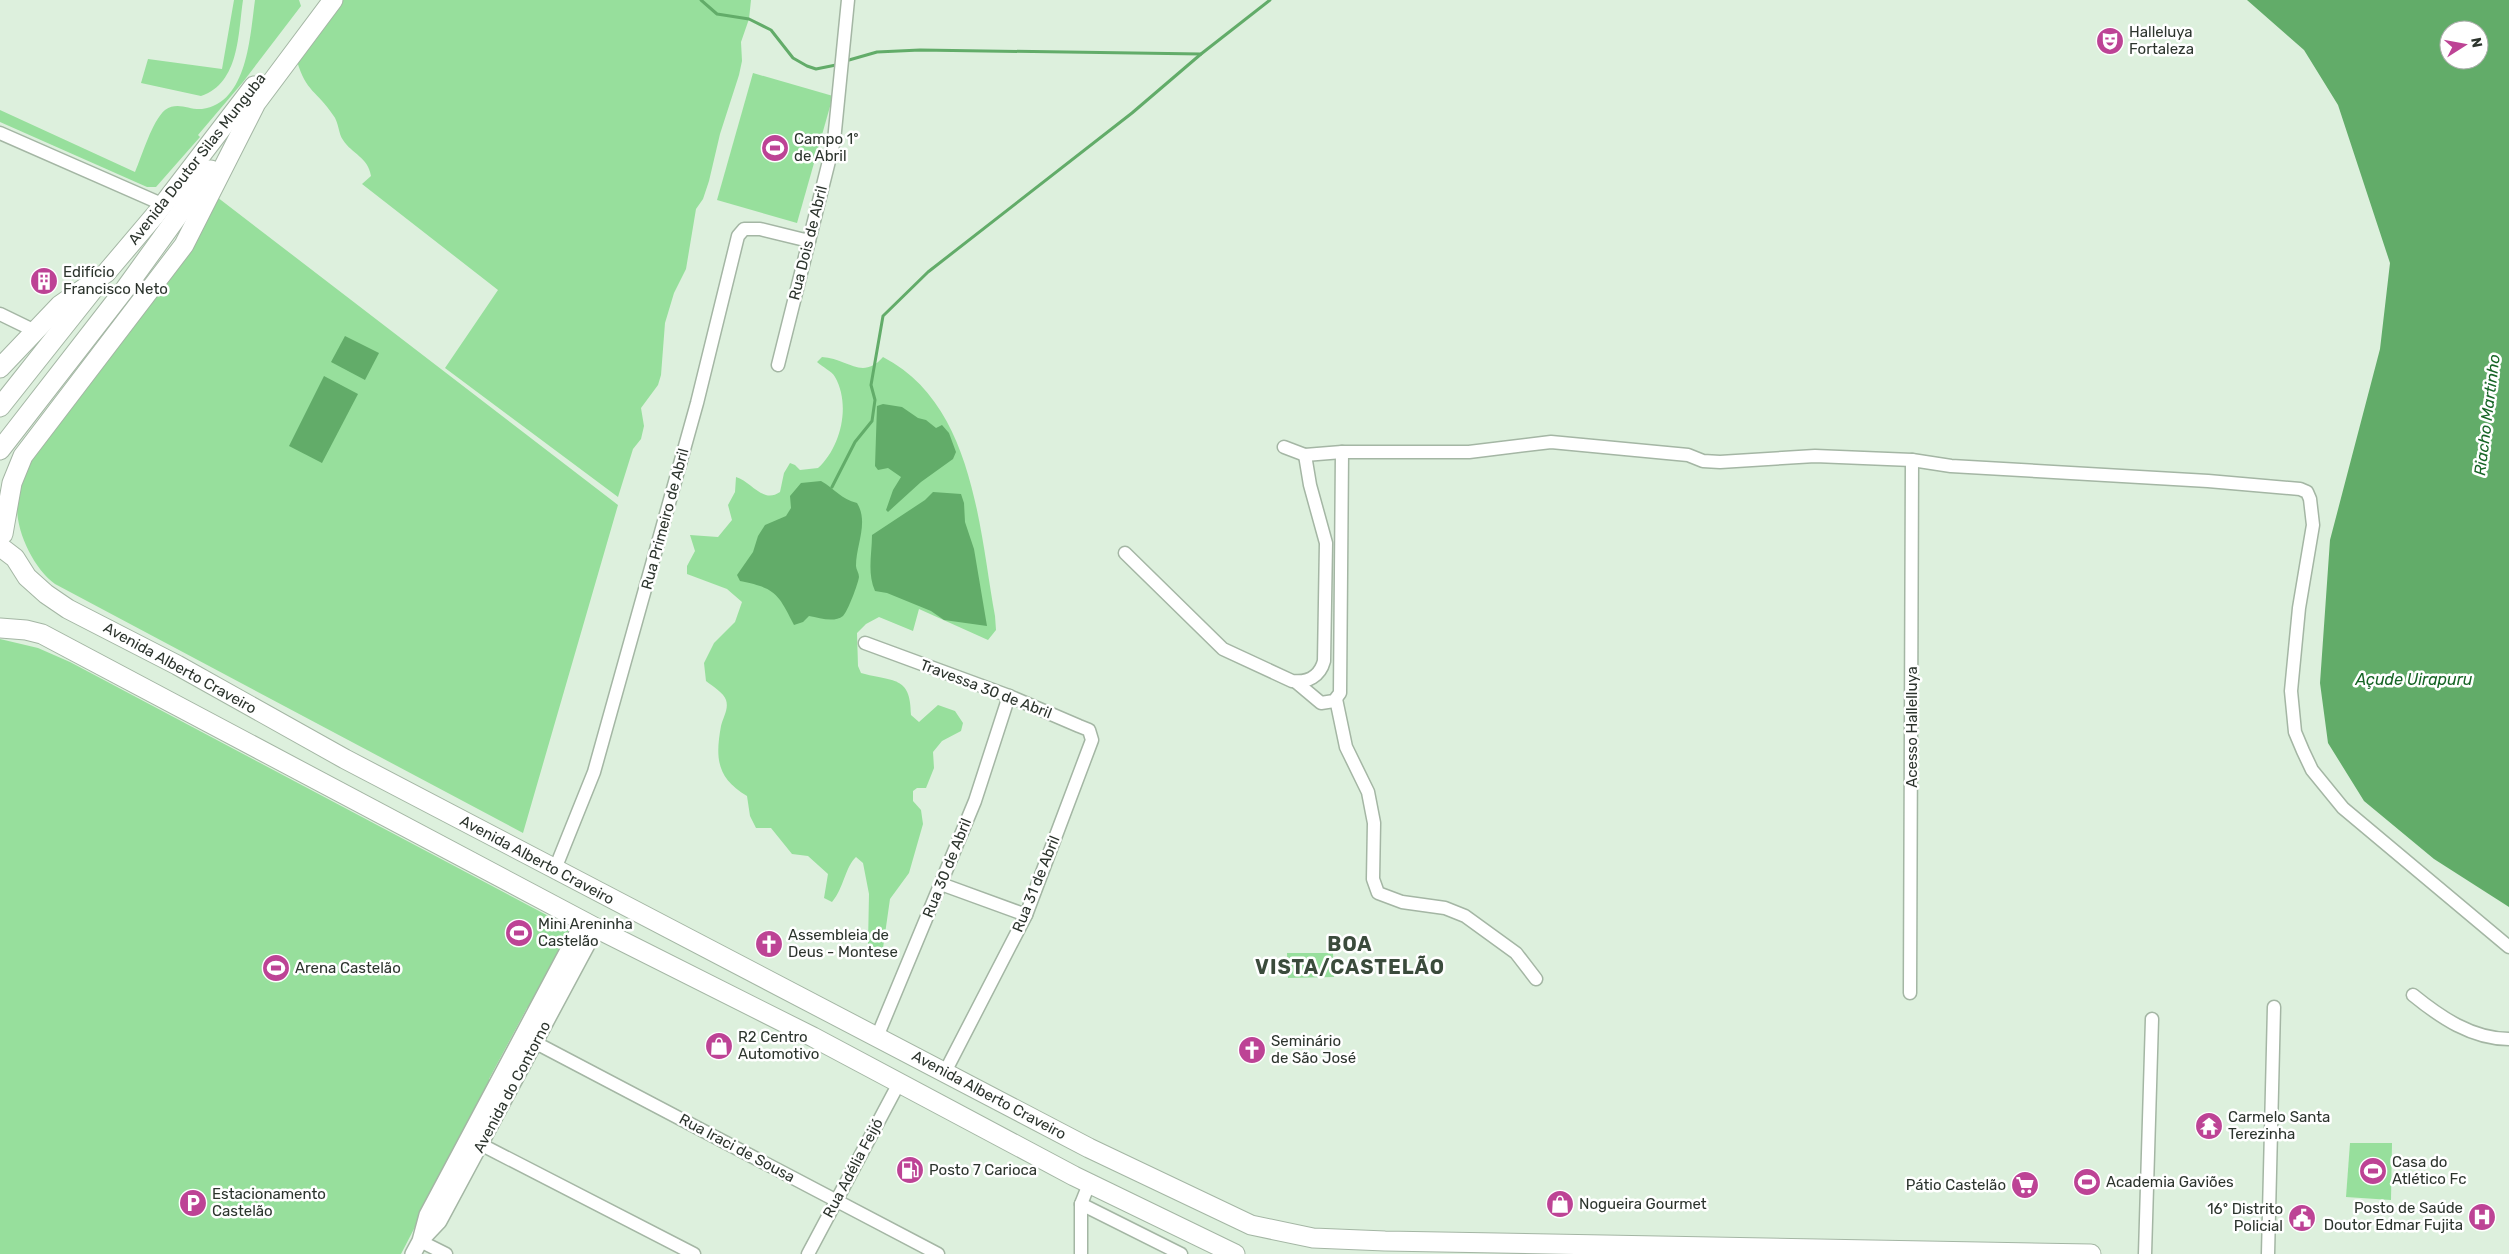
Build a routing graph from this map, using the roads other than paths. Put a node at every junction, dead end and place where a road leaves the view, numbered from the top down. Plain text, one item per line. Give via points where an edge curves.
1 (318, 0) edge
2 (333, 0) edge
3 (848, 0) edge
4 (256, 103) junction
5 (0, 133) edge
6 (164, 205) junction
7 (809, 240) junction
8 (106, 273) junction
9 (0, 314) edge
10 (36, 331) junction
11 (778, 365) dead end
12 (0, 368) edge
13 (0, 407) edge
14 (1284, 447) dead end
15 (0, 450) edge
16 (1342, 452) junction
17 (1305, 455) junction
18 (1912, 460) junction
19 (0, 515) edge
20 (2, 546) edge
21 (1125, 553) dead end
22 (0, 628) edge
23 (865, 643) dead end
24 (1296, 682) junction
25 (1009, 696) junction
26 (1336, 699) junction
27 (1090, 746) joint
28 (555, 869) junction
29 (941, 884) junction
30 (1026, 915) junction
31 (590, 925) junction
32 (2509, 947) edge
33 (1536, 979) dead end
34 (1910, 993) dead end
35 (2413, 995) dead end
36 (2274, 1007) dead end
37 (2152, 1019) dead end
38 (877, 1037) junction
39 (2509, 1039) edge
40 (536, 1043) junction
41 (945, 1072) junction
42 (899, 1083) junction
43 (482, 1145) junction
44 (1104, 1155) junction
45 (1090, 1184) junction
46 (836, 1199) junction
47 (1081, 1204) junction
48 (417, 1247) edge
49 (446, 1254) edge
50 (694, 1254) edge
51 (808, 1254) edge
52 (938, 1254) edge
53 (1081, 1254) edge
54 (1181, 1254) edge
55 (1235, 1254) edge
56 (2091, 1254) edge
57 (2145, 1254) edge
58 (2268, 1254) edge

1 - 6 main road, Avenida Doutor Silas Munguba
2 - 4 main road, Avenida Doutor Silas Munguba
3 - 7 street, Rua Dois de Abril via 834,141
4 - 15 main road via 168,231
4 - 20 main road, Avenida Doutor Silas Munguba via 184,245 23,456 12,483
5 - 6 street
6 - 8 main road, Avenida Doutor Silas Munguba
7 - 11 street, Rua Dois de Abril
7 - 28 street, Rua Primeiro de Abril via 755,228 744,229 738,236 697,403 602,745
8 - 10 main road, Avenida Doutor Silas Munguba via 60,305
8 - 13 main road
9 - 10 street
10 - 12 main road, Avenida Doutor Silas Munguba
14 - 17 street
16 - 17 street
16 - 18 street via 1469,452 1551,442 1688,455 1703,461 1720,462 1814,456
16 - 26 street via 1342,670 1340,693
17 - 24 street via 1326,543 1325,654 1319,673
18 - 32 street via 1951,466 2280,486 2307,492 2313,525 2299,608 2291,691 2295,732 2303,751 2312,770 2343,808
18 - 34 street, Acesso Hallelluya
19 - 20 main road
20 - 28 main road, Avenida Alberto Craveiro via 15,558 27,577 68,609
21 - 24 street via 1224,649
22 - 31 main road via 42,634
23 - 25 street, Travessa 30 de Abril
24 - 26 street via 1318,701
25 - 27 street, Travessa 30 de Abril via 1089,730
25 - 29 street, Rua 30 de Abril via 974,801
26 - 33 street via 1346,747 1368,792 1374,823 1373,879 1378,893 1402,902 1445,908 1464,916 1516,953
27 - 30 street, Rua 31 de Abril
28 - 38 main road, Avenida Alberto Craveiro
29 - 30 street
29 - 38 street, Rua 30 de Abril
30 - 41 street, Rua 31 de Abril
31 - 40 street, Avenida do Contorno
31 - 42 main road
31 - 48 street, Avenida do Contorno via 427,1215
35 - 39 street via 2450,1022 2496,1039
36 - 58 street
37 - 57 street
38 - 41 main road, Avenida Alberto Craveiro
40 - 43 street, Avenida do Contorno
40 - 46 street, Rua Iraci de Sousa
41 - 44 main road, Avenida Alberto Craveiro
42 - 45 main road
42 - 46 street, Rua Adélia Feijó
43 - 48 street, Avenida do Contorno via 440,1221
43 - 50 street
44 - 45 main road
44 - 56 main road, Avenida Alberto Craveiro via 1251,1225 1313,1238
45 - 47 street
45 - 55 main road
46 - 51 street, Rua Adélia Feijó
46 - 52 street, Rua Iraci de Sousa
47 - 53 street
47 - 54 street
48 - 49 street

